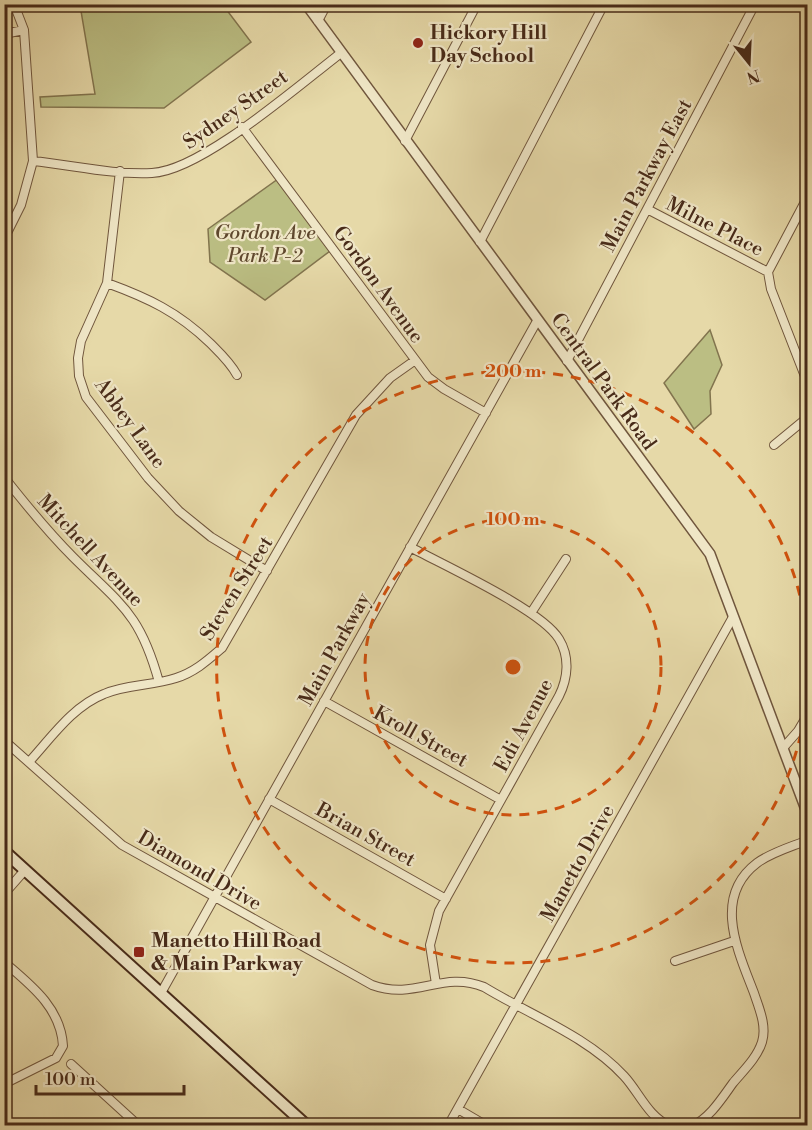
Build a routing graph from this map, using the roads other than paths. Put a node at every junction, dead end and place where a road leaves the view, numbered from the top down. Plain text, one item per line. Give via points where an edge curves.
1 (14, 4) edge
2 (306, 4) edge
3 (327, 4) edge
4 (477, 4) edge
5 (604, 4) edge
6 (754, 4) edge
7 (318, 21) junction
8 (24, 30) junction
9 (4, 34) edge
10 (341, 53) junction
11 (242, 127) junction
12 (405, 141) junction
13 (33, 161) junction
14 (120, 171) junction
15 (807, 196) edge
16 (647, 209) junction
17 (4, 239) edge
18 (480, 242) junction
19 (768, 272) junction
20 (107, 283) junction
21 (537, 321) junction
22 (414, 361) junction
23 (567, 361) junction
24 (237, 375) dead end
25 (807, 384) edge
26 (486, 413) junction
27 (807, 417) edge
28 (774, 445) dead end
29 (4, 477) edge
30 (410, 547) junction
31 (566, 560) dead end
32 (267, 571) junction
33 (531, 613) junction
34 (734, 617) junction
35 (159, 682) junction
36 (324, 701) junction
37 (807, 714) edge
38 (7, 743) dead end
39 (783, 748) junction
40 (29, 762) junction
41 (269, 799) junction
42 (501, 800) junction
43 (807, 815) edge
44 (807, 840) edge
45 (4, 851) edge
46 (25, 870) junction
47 (4, 894) edge
48 (213, 898) junction
49 (446, 899) junction
50 (734, 941) junction
51 (675, 961) dead end
52 (4, 962) edge
53 (436, 984) junction
54 (161, 993) junction
55 (515, 1006) junction
56 (71, 1064) dead end
57 (4, 1084) edge
58 (458, 1109) junction
59 (135, 1124) edge
60 (308, 1125) edge
61 (448, 1125) edge
62 (487, 1125) edge
63 (670, 1125) edge
64 (692, 1125) edge

1 - 8 street
2 - 7 street, Central Park Road
3 - 7 street
4 - 12 street
5 - 18 street
6 - 16 street, Main Parkway East
7 - 10 street, Central Park Road
8 - 9 street
8 - 13 street
10 - 11 street, Sydney Street
10 - 12 street, Central Park Road
11 - 14 street, Sydney Street via 207,153 181,166 154,173
11 - 22 street, Gordon Avenue
12 - 18 street, Central Park Road
13 - 14 street, Sydney Street
13 - 17 street via 21,206
14 - 20 street, Abbey Lane
15 - 19 street
16 - 19 street, Milne Place
16 - 23 street, Main Parkway East
18 - 21 street, Central Park Road
19 - 25 street
20 - 24 street via 150,299 188,322 231,364
20 - 32 street, Abbey Lane via 81,341 79,376 86,397 179,512
21 - 23 street, Central Park Road
21 - 26 street, Main Parkway
22 - 26 street, Gordon Avenue via 444,389
22 - 32 street, Steven Street via 390,378 356,415
23 - 34 street, Central Park Road via 710,554
26 - 30 street, Main Parkway
27 - 28 street
29 - 35 street, Mitchell Avenue via 41,523 132,615 145,638
30 - 33 street, Edi Avenue
30 - 36 street, Main Parkway
31 - 33 street
32 - 35 street, Steven Street via 222,648 193,671
33 - 42 street, Edi Avenue via 560,639 567,675
34 - 39 street, Central Park Road
34 - 55 street, Manetto Drive
35 - 40 street, Steven Street via 130,685 93,699
36 - 41 street, Main Parkway
36 - 42 street, Kroll Street
37 - 39 street
38 - 40 street, Diamond Drive
39 - 43 street, Central Park Road
40 - 48 street, Diamond Drive via 122,845
41 - 48 street, Main Parkway
41 - 49 street, Brian Street
42 - 49 street, Edi Avenue
44 - 50 street via 775,852 748,871 730,911
45 - 46 main road
46 - 47 street
46 - 54 main road
48 - 53 street, Diamond Drive via 372,985 400,992
48 - 54 street, Main Parkway
49 - 53 street, Edi Avenue via 430,945
50 - 51 street
50 - 64 street via 763,1022 763,1040 753,1059 709,1113
52 - 57 street via 50,1006 58,1019 63,1046 56,1058
53 - 55 street, Diamond Drive via 468,981
54 - 60 main road
55 - 58 street, Manetto Drive
55 - 63 street, Diamond Drive via 607,1058 661,1122
56 - 59 street
58 - 61 street, Manetto Drive
58 - 62 street

